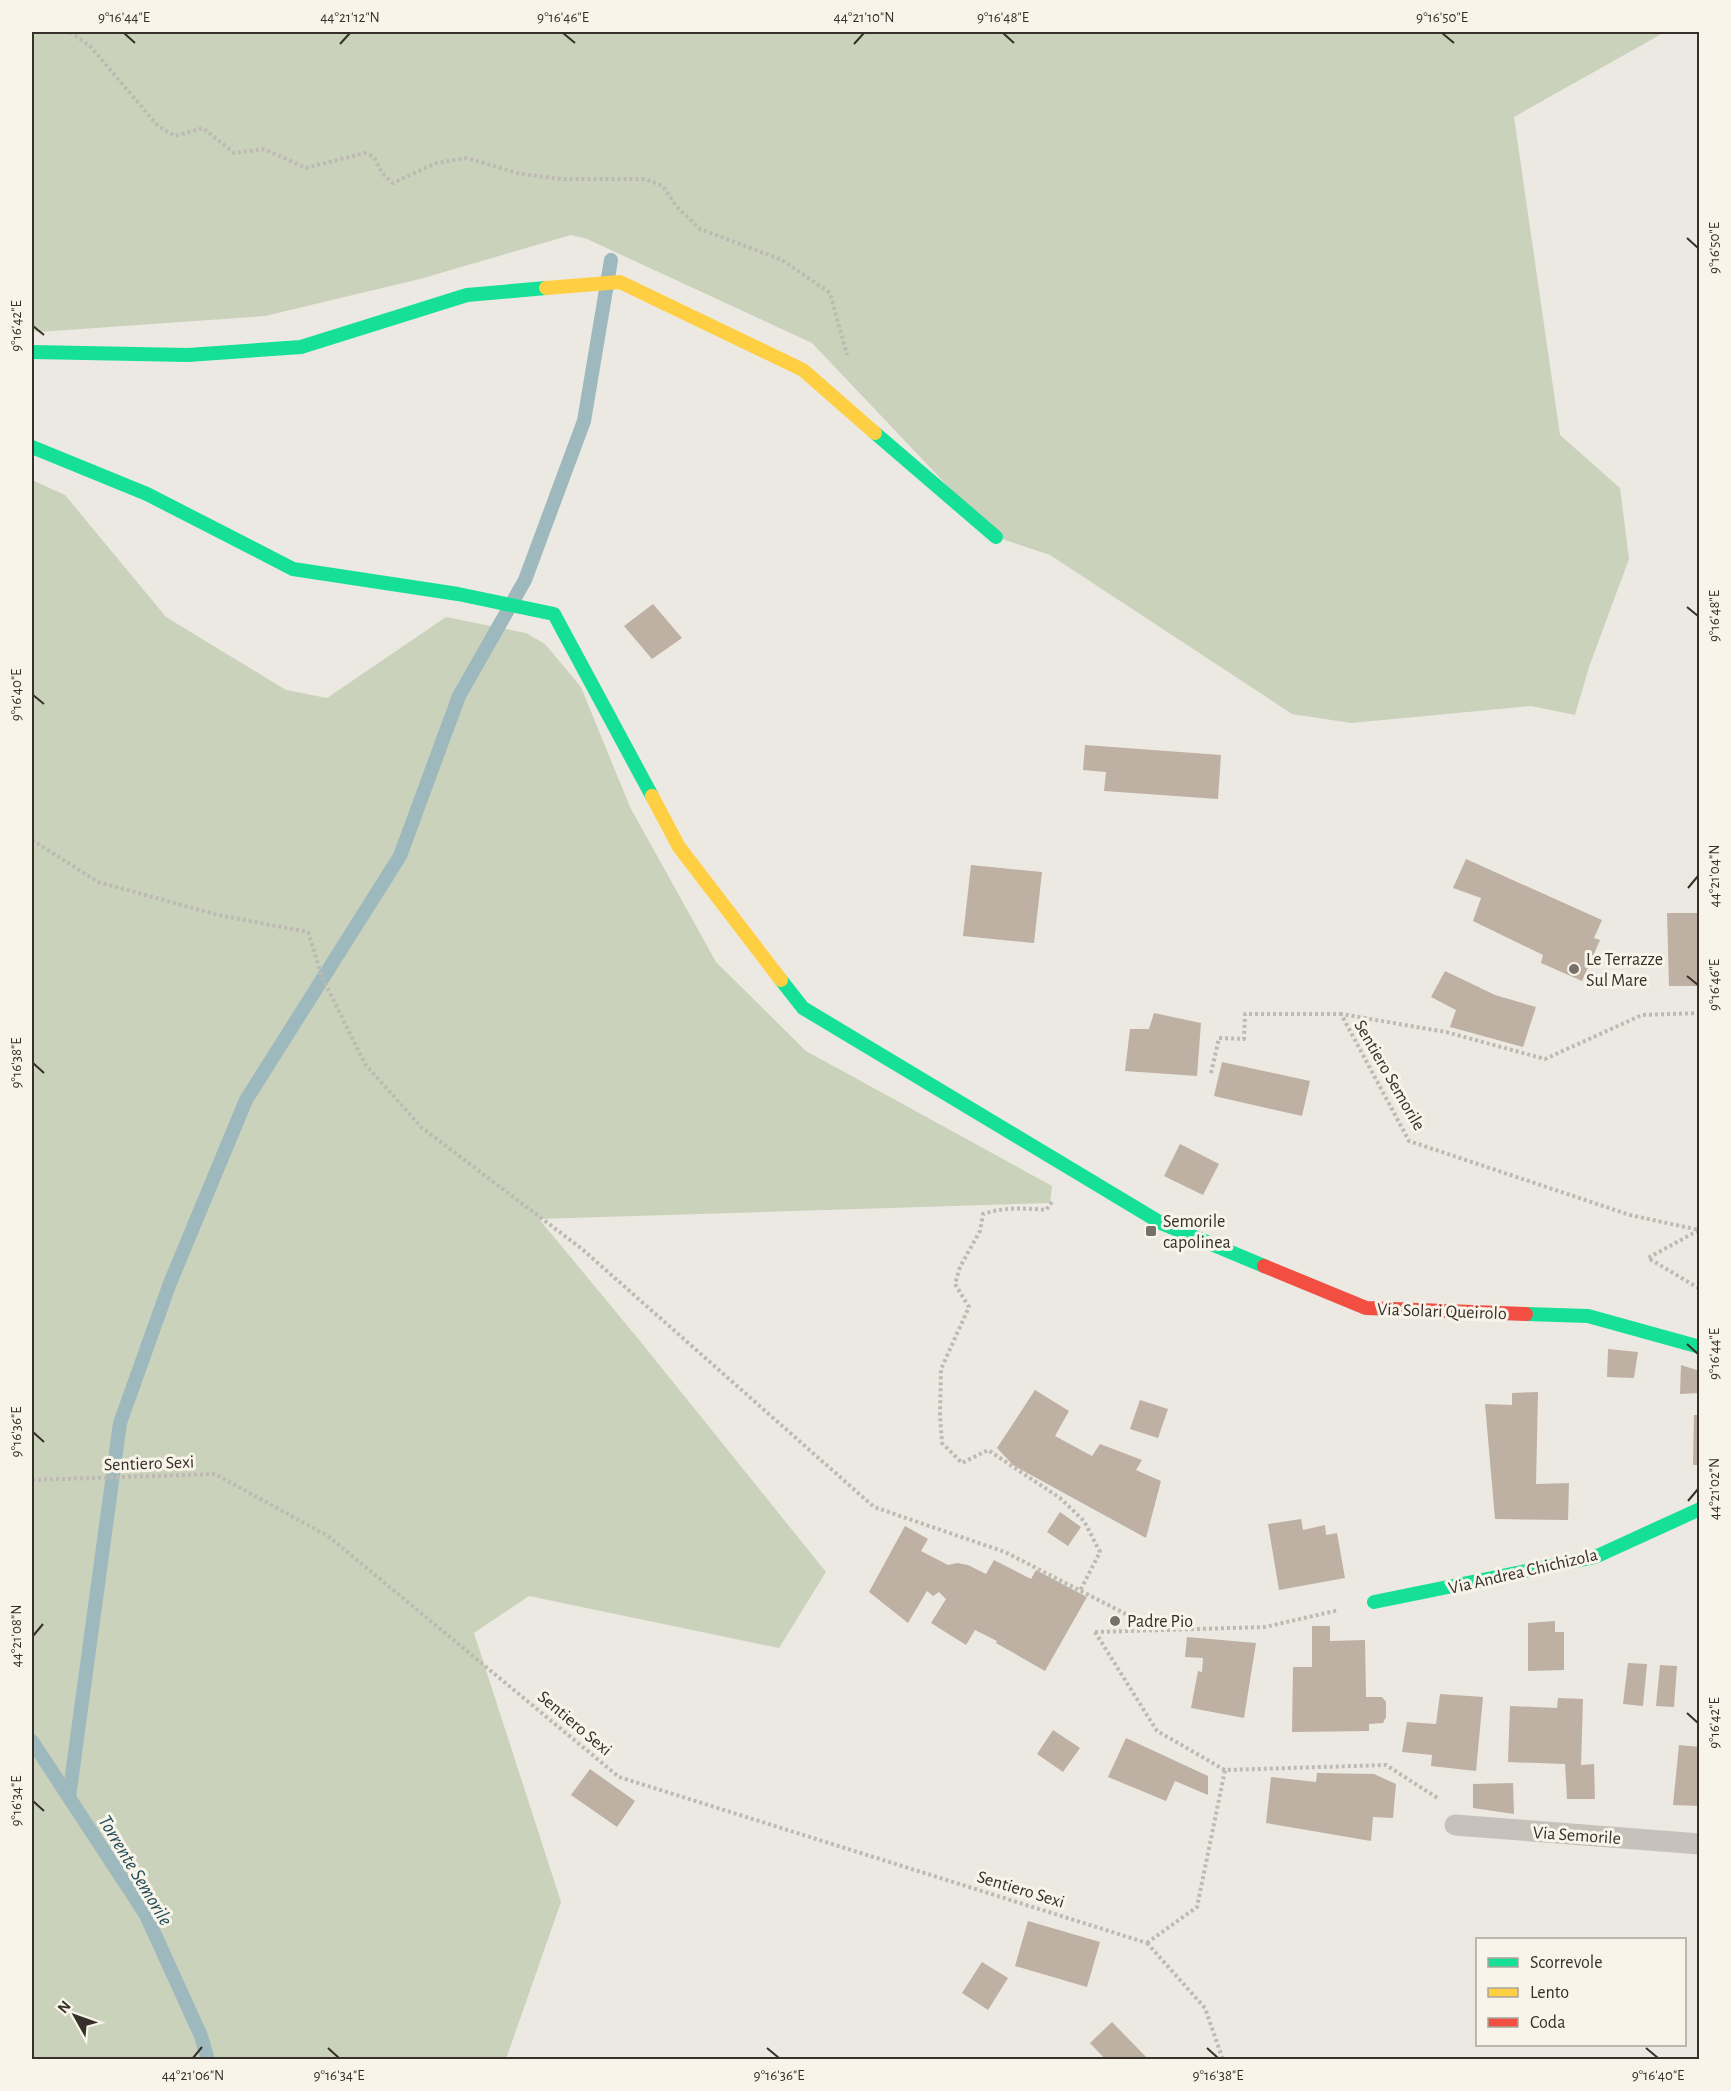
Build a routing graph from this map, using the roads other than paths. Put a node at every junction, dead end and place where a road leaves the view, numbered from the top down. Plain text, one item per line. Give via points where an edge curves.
1 (32, 352) edge
2 (32, 447) edge
3 (996, 537) dead end
4 (1700, 1347) edge
5 (1700, 1509) edge
6 (1374, 1602) road end
7 (1455, 1825) road end
8 (1700, 1844) edge

1 - 3 street via 188,355 301,347 467,295 620,282 803,370
2 - 4 street, Via Solari Queirolo via 147,494 293,570 458,594 554,614 679,847 802,1008 1161,1223 1366,1308 1588,1316
5 - 6 street, Via Andrea Chichizola via 1594,1557
7 - 8 lane, Via Semorile

